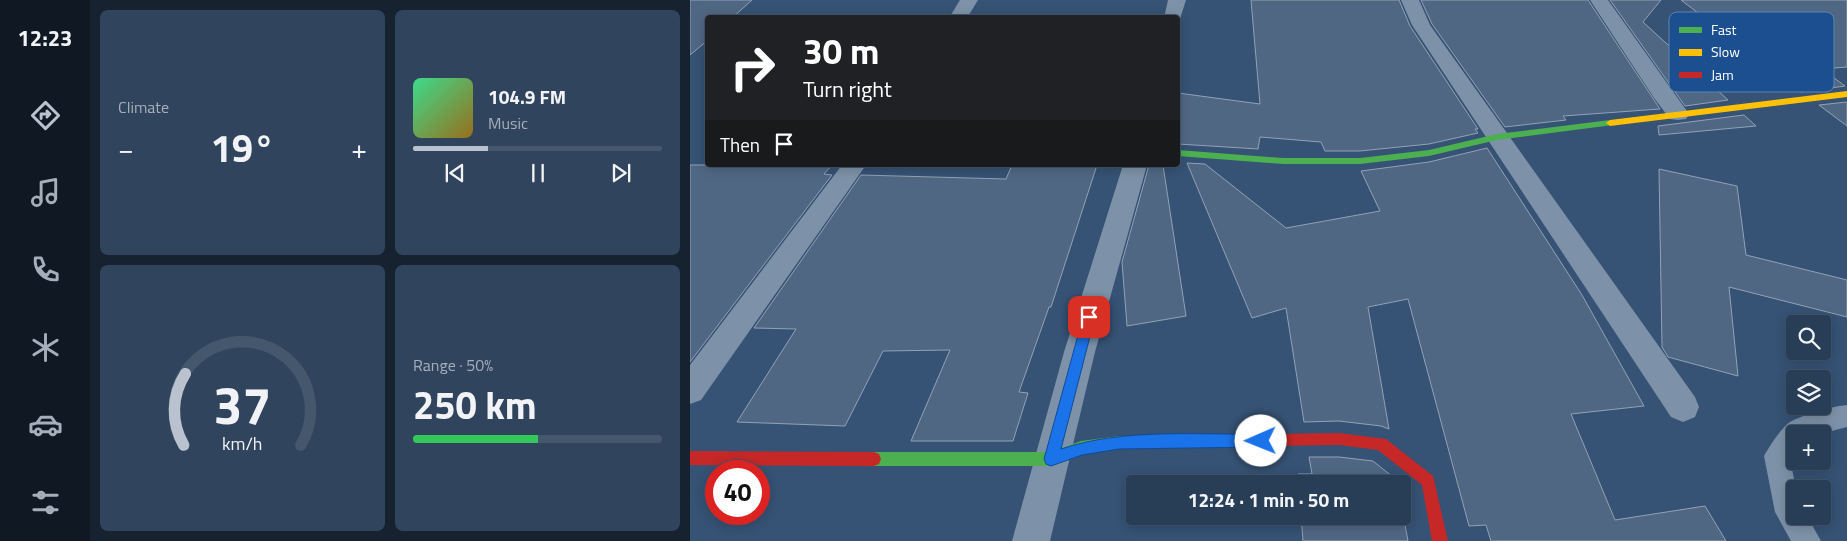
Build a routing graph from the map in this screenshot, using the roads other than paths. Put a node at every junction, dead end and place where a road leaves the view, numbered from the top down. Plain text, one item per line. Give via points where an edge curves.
1 (970, 0) edge
2 (1177, 0) edge
3 (1410, 0) edge
4 (1599, 0) edge
5 (960, 15) edge
6 (1174, 15) edge
7 (1847, 94) edge
8 (1678, 114) junction
9 (1497, 137) junction
10 (1180, 153) edge
11 (853, 167) edge
12 (1134, 167) edge
13 (690, 390) edge
14 (1683, 407) dead end
15 (1847, 416) edge
16 (690, 458) edge
17 (1051, 459) junction
18 (1031, 541) edge
19 (1440, 541) edge
20 (1807, 541) edge

1 - 5 street
2 - 6 street
3 - 9 street via 1420,25
4 - 8 street
7 - 8 street
8 - 9 street
9 - 10 street via 1428,153 1360,161 1283,161
9 - 14 street
11 - 13 street
12 - 17 street via 1103,263
15 - 20 lane via 1798,430 1777,456 1788,512
16 - 17 street
17 - 18 street
17 - 19 street via 1082,448 1119,442 1338,439 1381,444 1428,481

